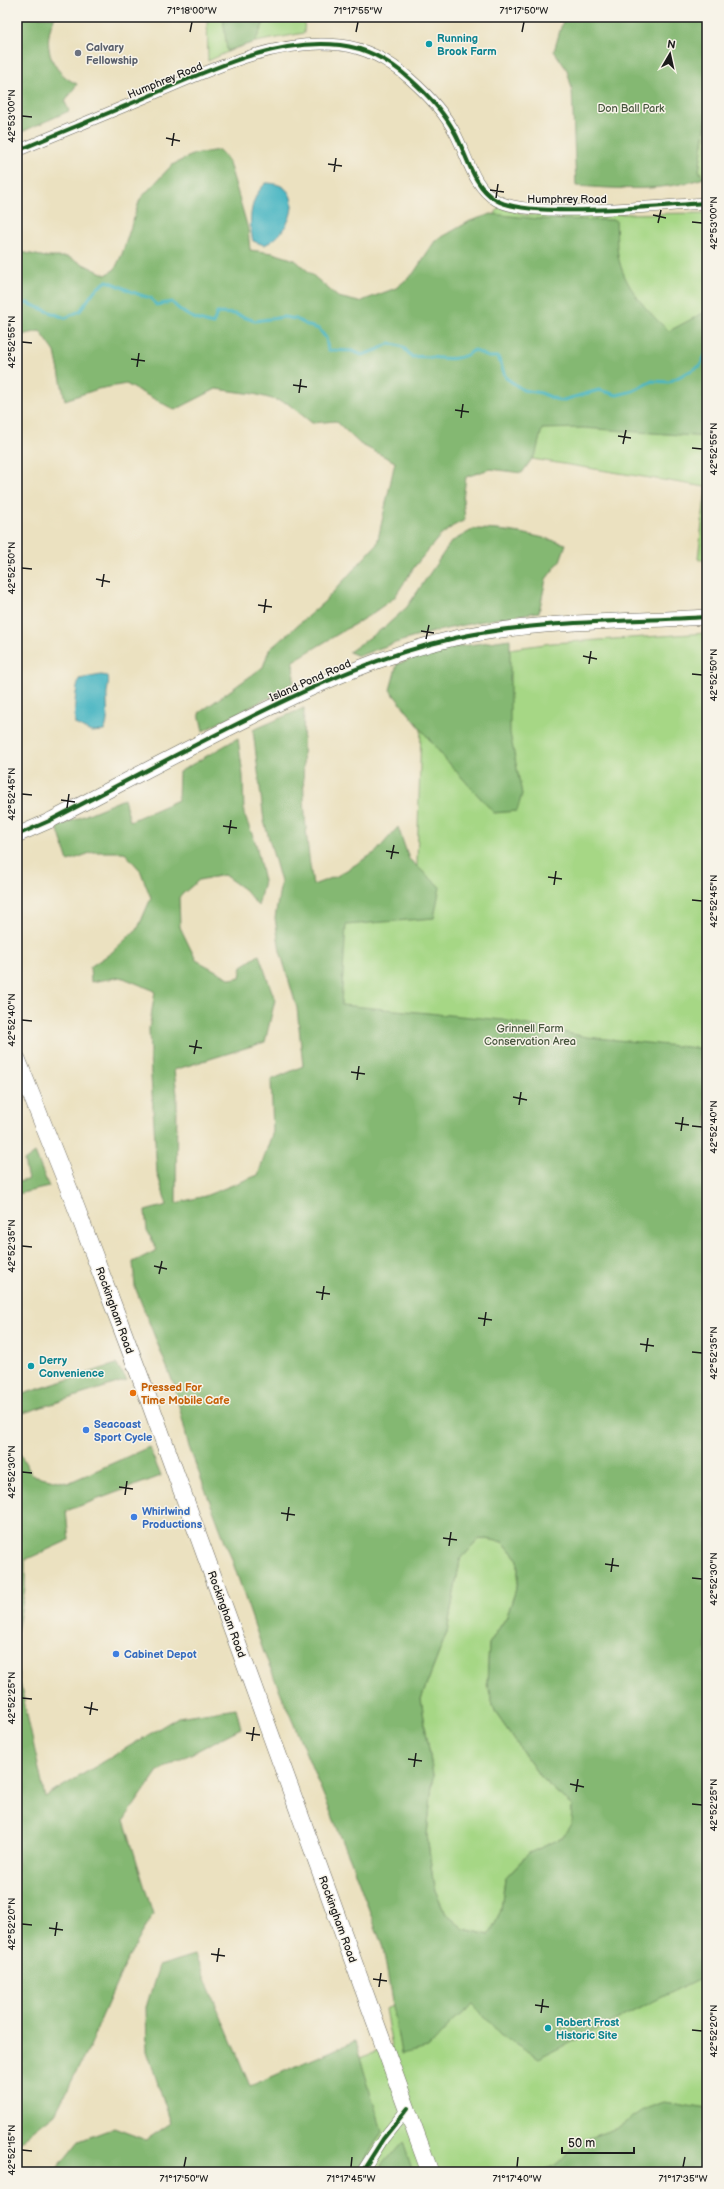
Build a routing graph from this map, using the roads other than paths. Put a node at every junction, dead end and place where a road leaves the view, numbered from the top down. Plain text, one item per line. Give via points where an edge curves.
1 (17, 151) edge
2 (707, 203) edge
3 (707, 617) edge
4 (17, 835) edge
5 (17, 1059) edge
6 (408, 2108) junction
7 (362, 2172) edge
8 (430, 2172) edge

1 - 2 street, Humphrey Road via 177,84 253,56 292,46 340,45 363,49 382,58 422,90 455,132 472,170 483,188 495,200 530,210
3 - 4 street, Island Pond Road via 513,629 461,637 408,650 357,669 270,708
5 - 6 main road, Rockingham Road via 147,1395
6 - 7 street via 383,2139
6 - 8 main road, Rockingham Road

